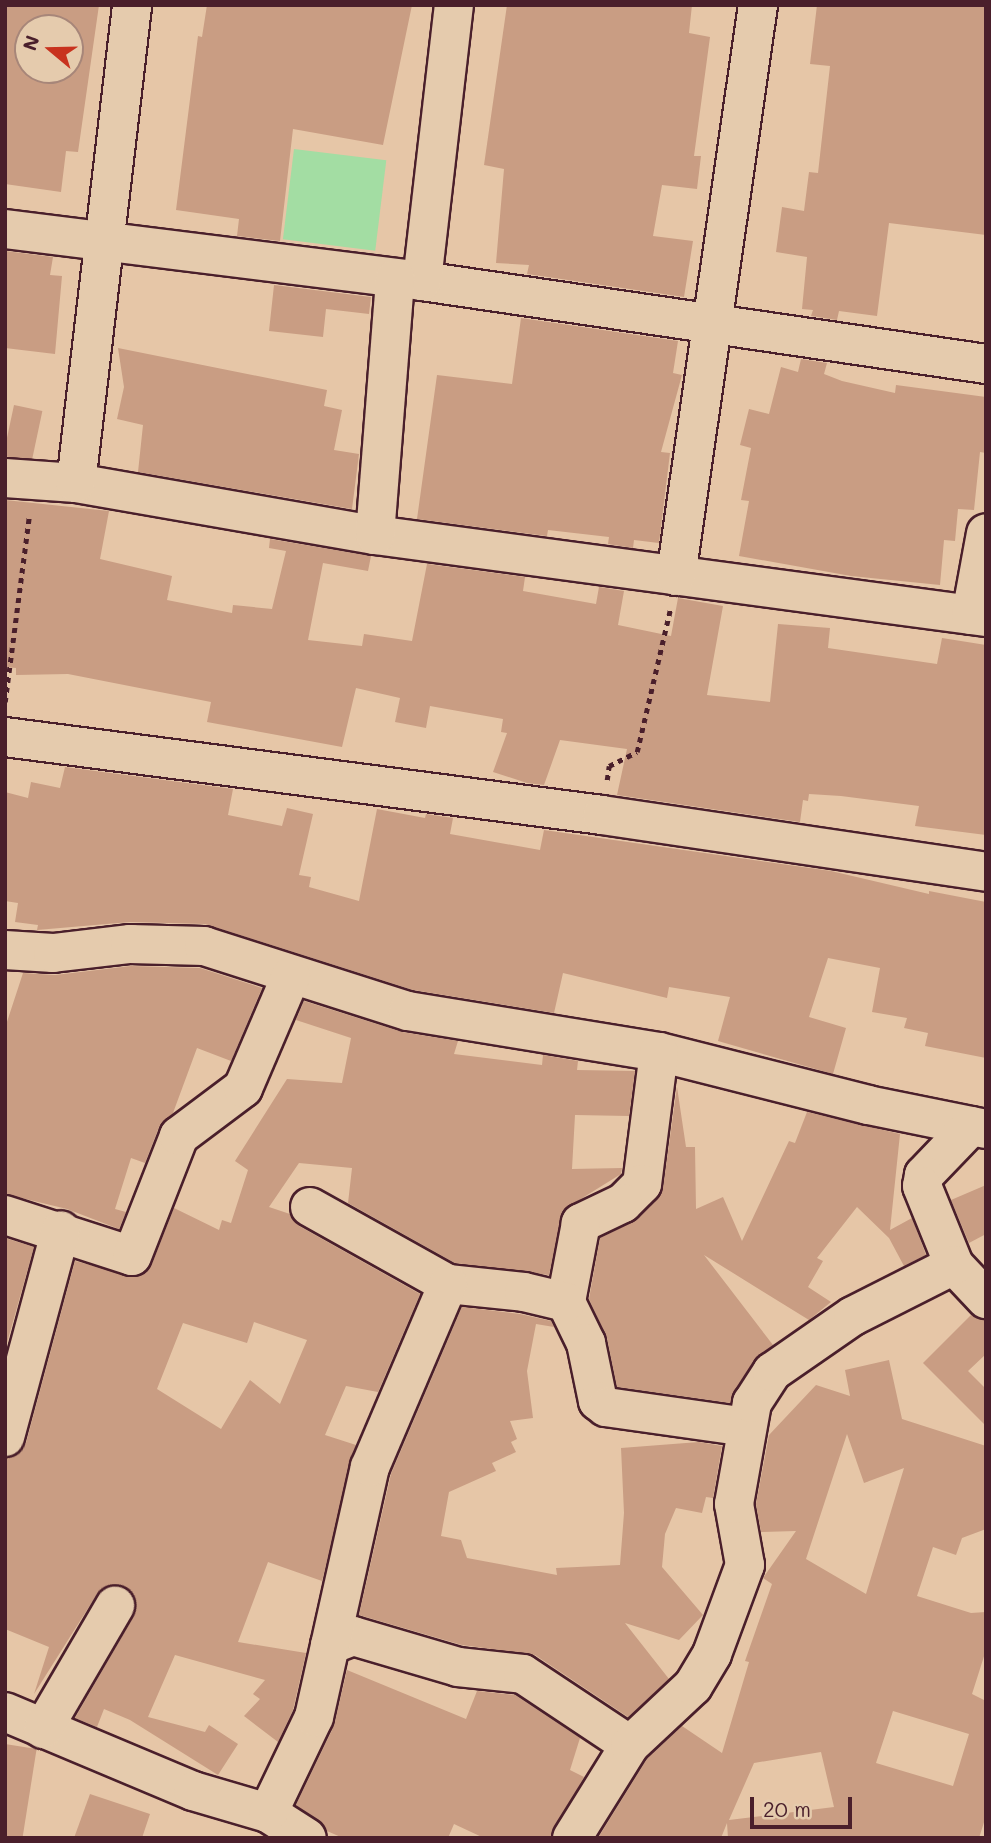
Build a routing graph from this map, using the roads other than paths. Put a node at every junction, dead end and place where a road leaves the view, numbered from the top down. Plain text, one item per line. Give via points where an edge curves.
1 (132, 5) edge
2 (454, 5) edge
3 (758, 5) edge
4 (5, 229) edge
5 (102, 241) junction
6 (409, 280) junction
7 (710, 323) junction
8 (986, 364) edge
9 (19, 480) edge
10 (76, 483) junction
11 (986, 533) edge
12 (375, 536) junction
13 (676, 576) junction
14 (978, 616) edge
15 (5, 737) edge
16 (986, 872) edge
17 (5, 950) edge
18 (291, 976) junction
19 (659, 1052) junction
20 (978, 1128) edge
21 (310, 1207) dead end
22 (5, 1215) edge
23 (61, 1230) junction
24 (954, 1265) junction
25 (447, 1284) junction
26 (986, 1299) edge
27 (566, 1303) junction
28 (747, 1427) junction
29 (5, 1437) edge
30 (115, 1606) dead end
31 (330, 1645) junction
32 (5, 1712) edge
33 (43, 1729) junction
34 (630, 1745) junction
35 (268, 1813) junction
36 (307, 1838) edge
37 (572, 1838) edge

1 - 5 street
2 - 6 street
3 - 7 street
4 - 5 street
5 - 6 street
5 - 10 street
6 - 7 street
6 - 12 street
7 - 8 street
7 - 13 street
9 - 10 street
10 - 12 street
11 - 14 street
12 - 13 street
13 - 14 street
15 - 16 street via 602,815
17 - 18 street via 52,953 130,944 204,946
18 - 19 street via 408,1011
18 - 23 street via 243,1088 179,1136 132,1256
19 - 20 street
19 - 27 street via 642,1184 623,1203 580,1223
20 - 24 street via 924,1175 922,1186
21 - 25 street
22 - 23 street
23 - 29 street
24 - 26 street
24 - 28 street via 853,1316 772,1372 752,1403
25 - 27 street via 524,1292
25 - 31 street via 370,1467
27 - 28 street via 586,1343 598,1401 606,1407
28 - 34 street via 734,1504 745,1566 728,1615 693,1686
30 - 33 street
31 - 34 street via 353,1636 458,1667 523,1674
31 - 35 street via 314,1717
32 - 33 street
33 - 35 street via 192,1791
34 - 37 street
35 - 36 street

